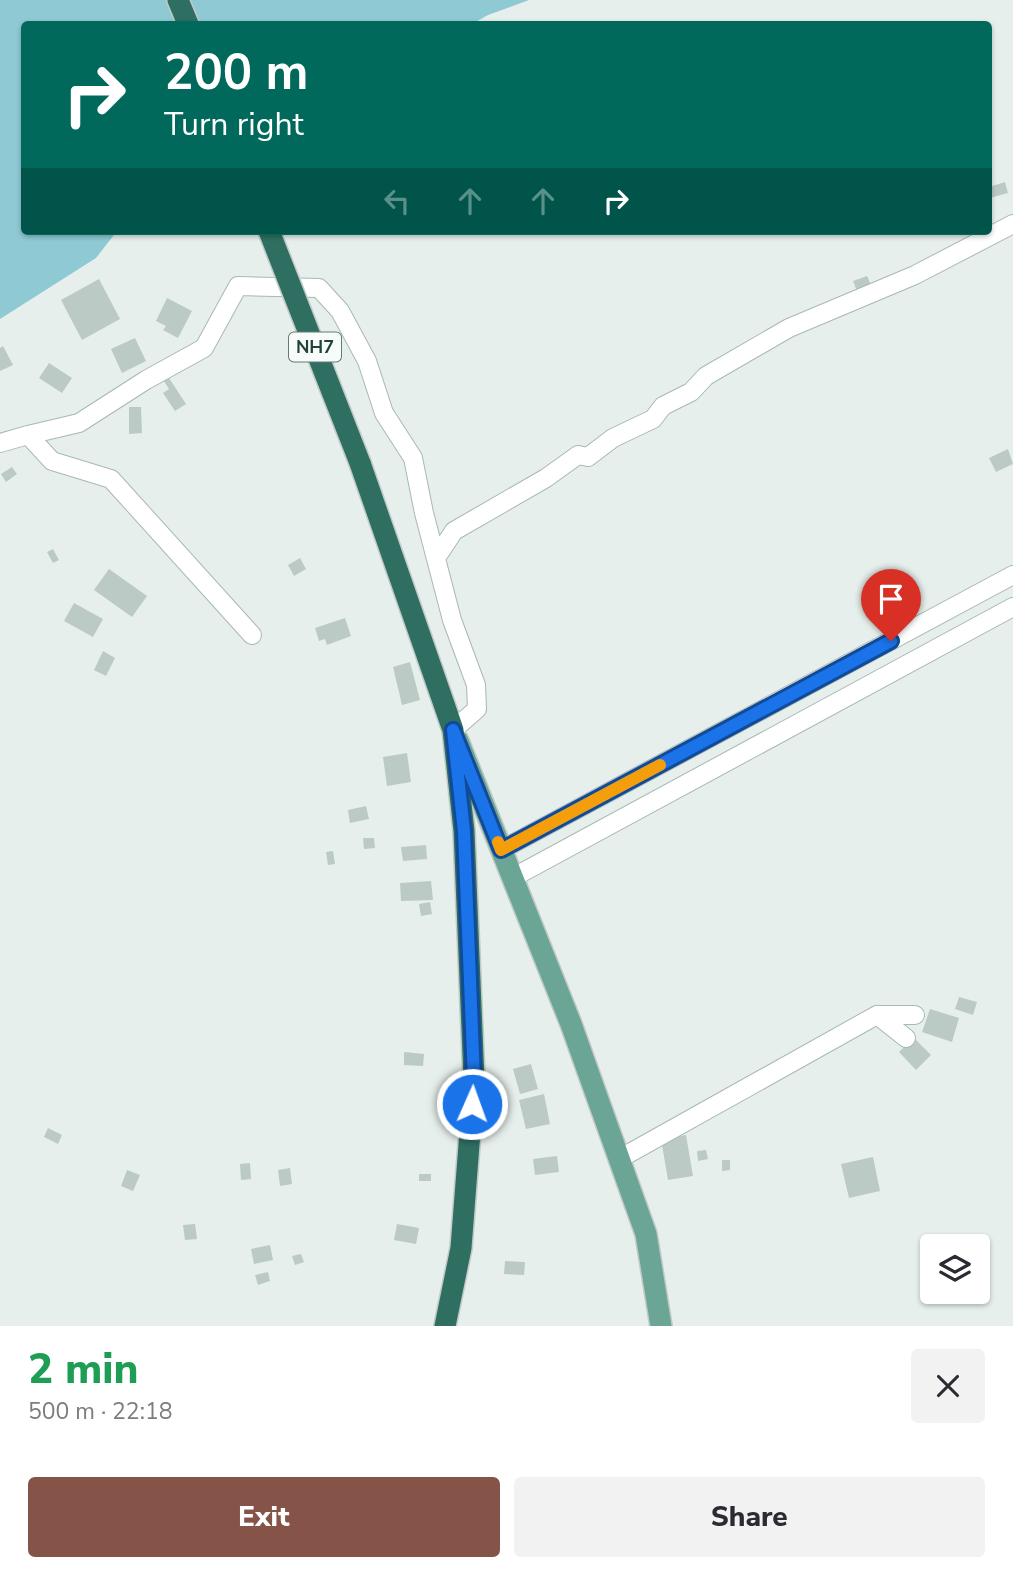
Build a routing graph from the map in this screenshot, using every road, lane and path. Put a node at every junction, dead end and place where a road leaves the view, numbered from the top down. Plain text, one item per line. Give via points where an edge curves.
1 (178, 0) edge
2 (187, 21) edge
3 (1013, 224) edge
4 (271, 235) edge
5 (992, 235) edge
6 (992, 235) edge
7 (28, 435) junction
8 (0, 443) edge
9 (436, 558) junction
10 (1013, 575) edge
11 (1013, 607) edge
12 (252, 635) dead end
13 (453, 730) junction
14 (501, 850) junction
15 (512, 878) junction
16 (877, 1015) junction
17 (915, 1015) dead end
18 (906, 1038) dead end
19 (619, 1159) junction
20 (445, 1326) edge
21 (661, 1326) edge

1 - 2 highway
3 - 6 street
4 - 13 highway, NH7, bridge via 360,463
5 - 9 street via 915,275 789,328 706,376 691,392 663,406 653,419 613,438 588,457 578,455 454,531
7 - 8 street
7 - 9 street via 79,423 204,348 238,286 319,288 340,311 367,360 384,413 413,458
7 - 12 street via 52,461 111,479
9 - 13 street via 476,685 477,709
10 - 14 street
11 - 15 street
13 - 14 main road
13 - 20 highway, NH7 via 464,831 474,1080 461,1248
14 - 15 main road
15 - 19 main road
16 - 17 street
16 - 18 street
16 - 19 street
19 - 21 main road via 646,1234

